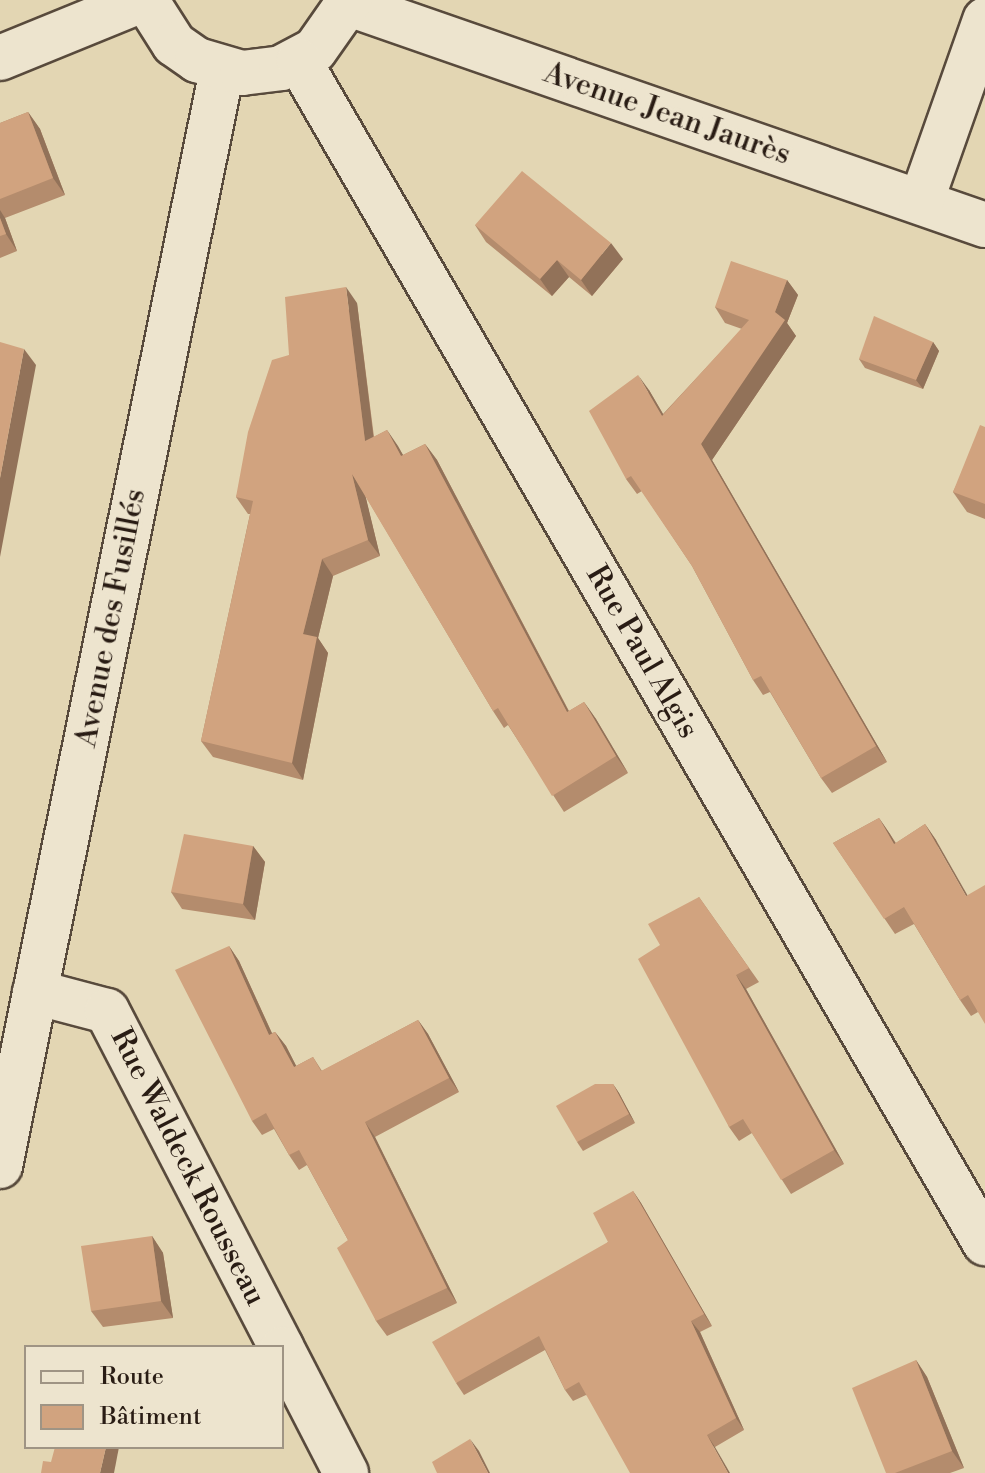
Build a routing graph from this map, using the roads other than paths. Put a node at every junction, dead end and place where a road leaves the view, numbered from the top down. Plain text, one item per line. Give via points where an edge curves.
1 (144, 0) edge
2 (350, 2) edge
3 (985, 20) edge
4 (0, 58) edge
5 (299, 61) junction
6 (222, 70) junction
7 (921, 202) junction
8 (985, 225) edge
9 (35, 992) junction
10 (0, 1166) edge
11 (985, 1243) edge
12 (279, 1345) edge
13 (284, 1354) edge
14 (346, 1473) edge

1 - 4 street
1 - 6 street via 174,44
2 - 5 street via 329,36
2 - 7 street, Avenue Jean Jaurès
3 - 7 street
5 - 6 street via 261,72
5 - 11 street, Rue Paul Algis
6 - 9 street, Avenue des Fusillés
7 - 8 street, Avenue Jean Jaurès
9 - 10 street, Avenue des Fusillés
9 - 12 street, Rue Waldeck Rousseau via 107,1011
13 - 14 street, Rue Waldeck Rousseau

